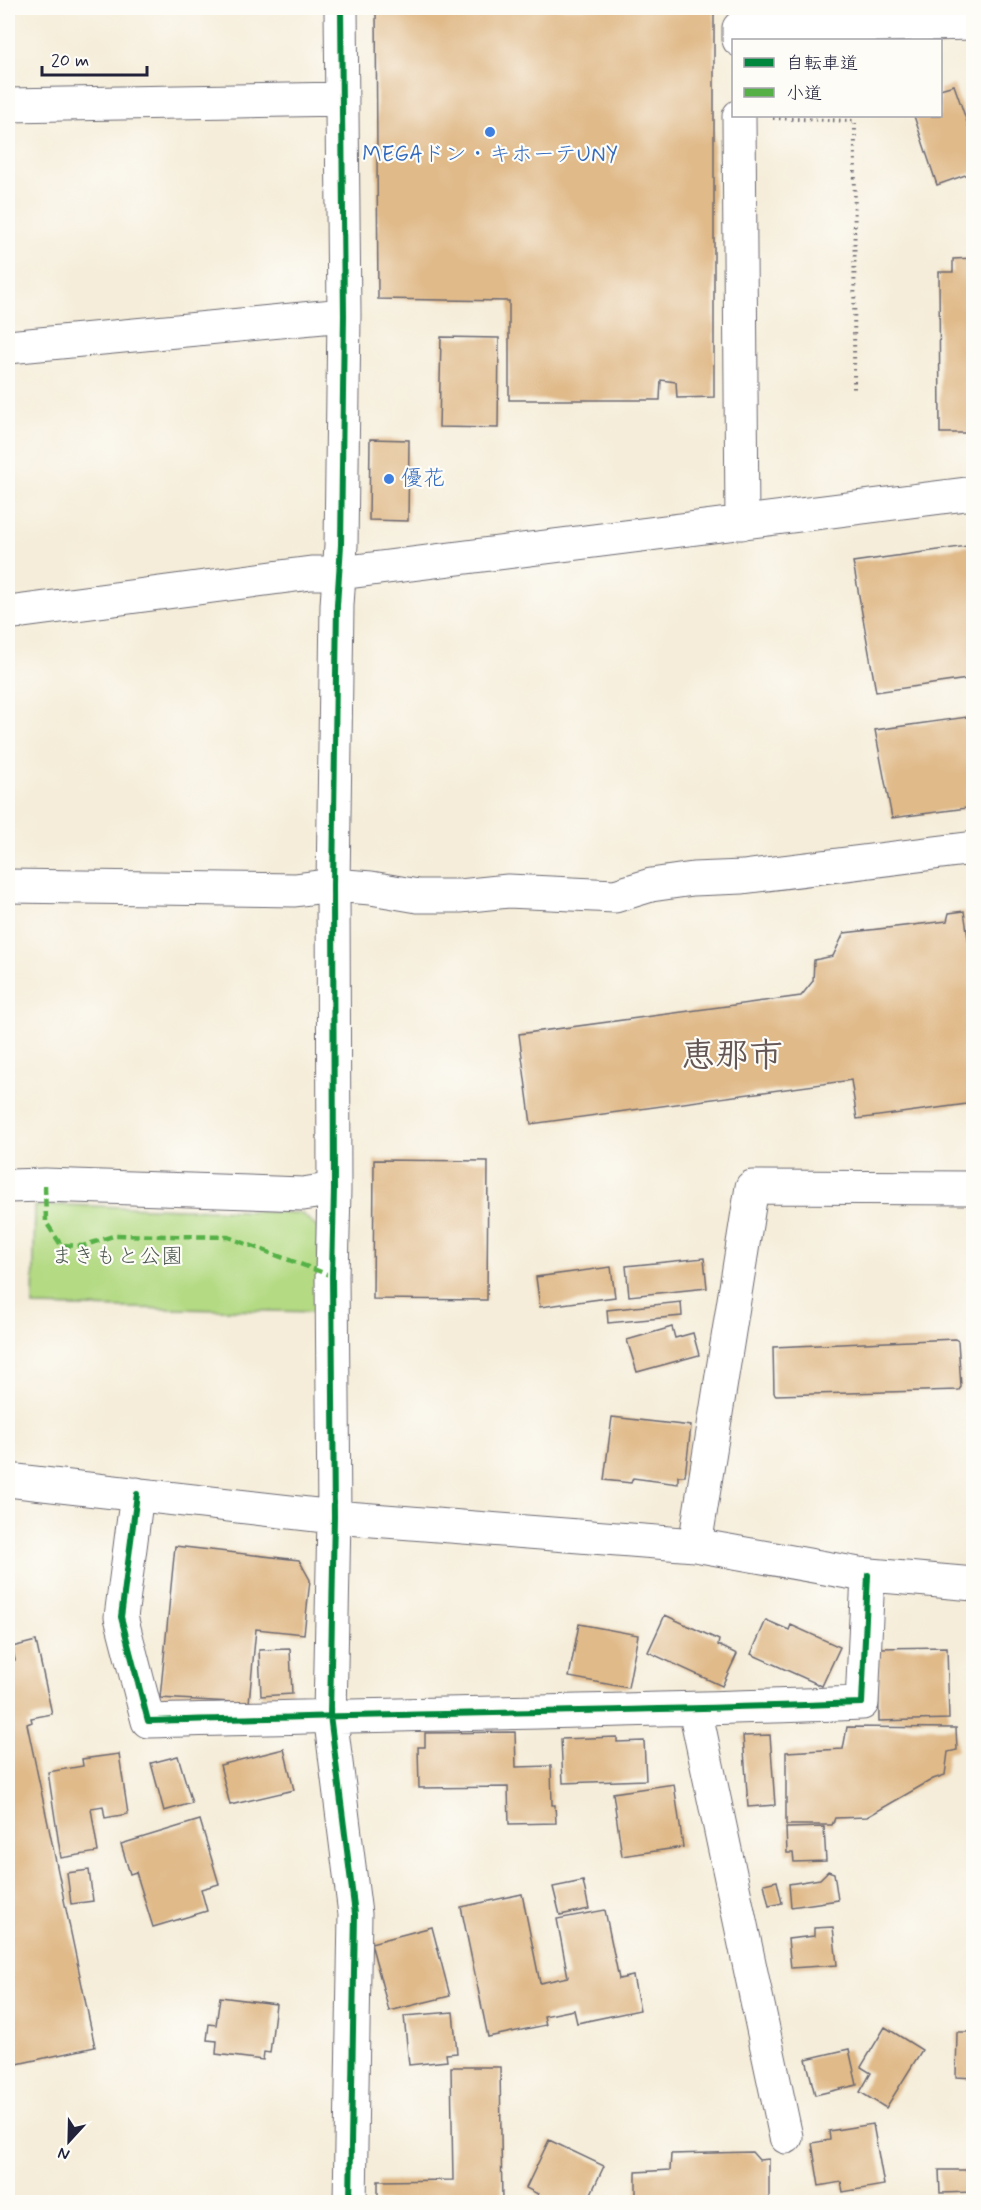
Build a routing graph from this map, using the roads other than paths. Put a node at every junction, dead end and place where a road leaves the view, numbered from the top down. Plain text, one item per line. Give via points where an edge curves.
1 (341, 8) edge
2 (974, 22) edge
3 (739, 39) edge
4 (342, 99) junction
5 (8, 105) edge
6 (739, 117) edge
7 (344, 315) junction
8 (8, 347) edge
9 (974, 493) edge
10 (742, 523) junction
11 (340, 573) junction
12 (8, 612) edge
13 (974, 848) edge
14 (333, 885) junction
15 (8, 886) edge
16 (8, 1186) edge
17 (974, 1188) edge
18 (334, 1189) junction
19 (8, 1480) edge
20 (137, 1494) junction
21 (334, 1517) junction
22 (695, 1545) junction
23 (868, 1575) junction
24 (974, 1584) edge
25 (694, 1709) junction
26 (330, 1715) junction
27 (786, 2137) dead end
28 (350, 2202) edge

1 - 4 street
2 - 3 street via 739,28
4 - 5 street
4 - 7 street
6 - 10 street
7 - 8 street
7 - 11 street
9 - 10 street
10 - 11 street
11 - 12 street via 311,573
11 - 14 street
13 - 14 street via 743,877 693,879 651,885 615,896 508,891 418,896
14 - 15 street via 296,890
14 - 18 street
16 - 18 street via 303,1194
17 - 22 street via 752,1187
18 - 21 street
19 - 20 street
20 - 21 street
20 - 26 street via 121,1617 147,1721
21 - 22 street
21 - 26 street
22 - 23 street
23 - 24 street
23 - 25 street via 862,1703
25 - 26 street
25 - 27 street
26 - 28 street via 355,1914

